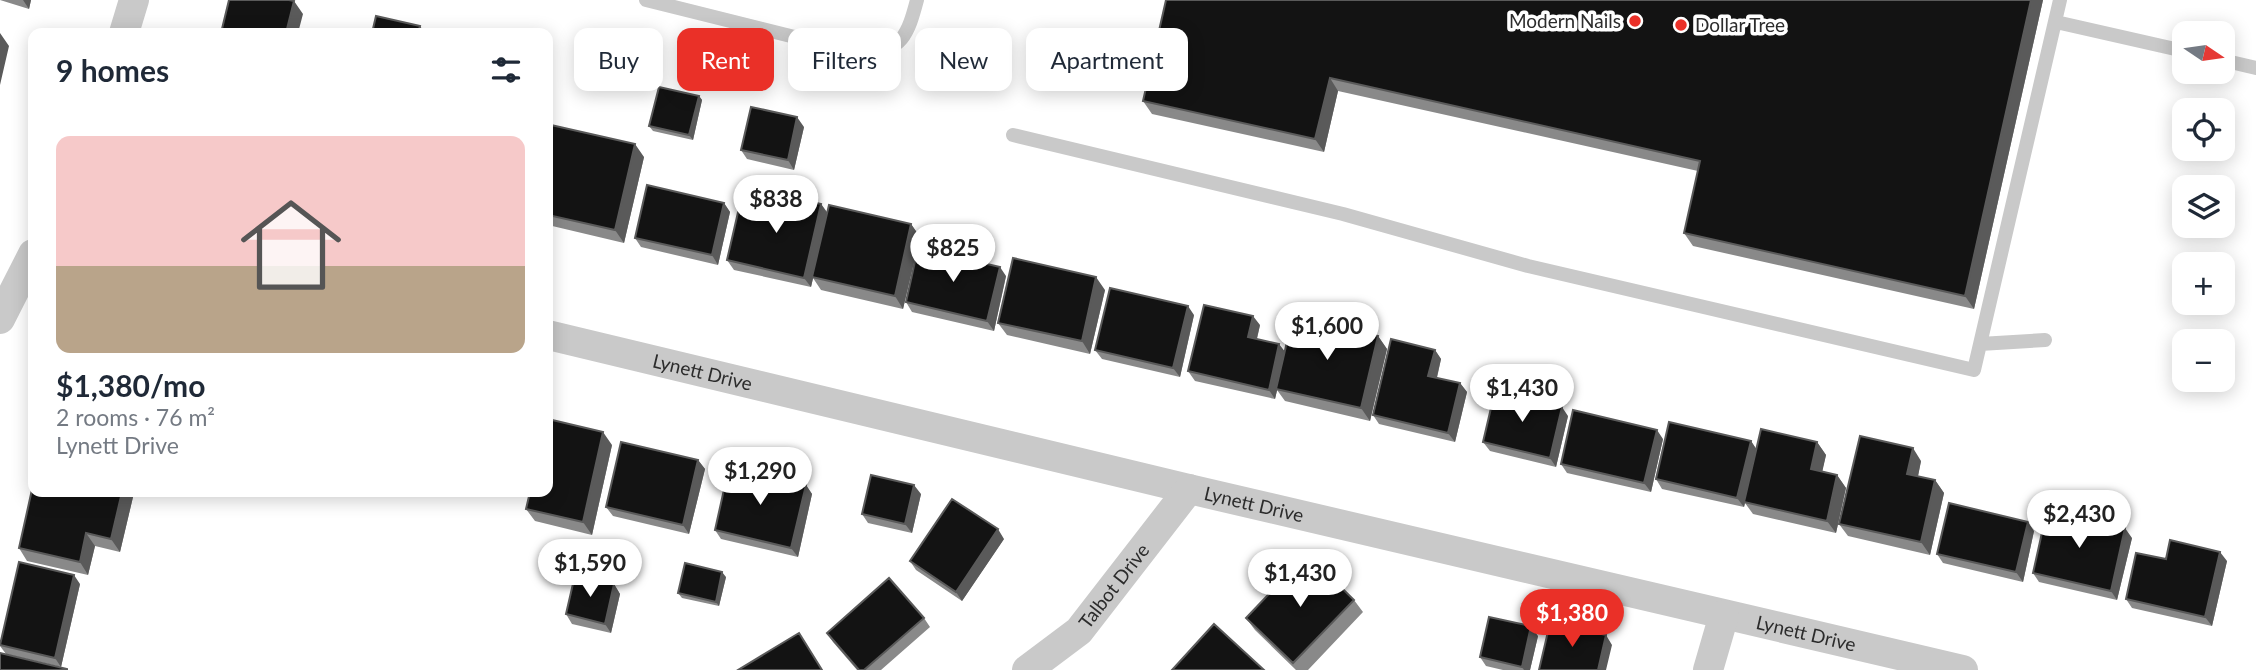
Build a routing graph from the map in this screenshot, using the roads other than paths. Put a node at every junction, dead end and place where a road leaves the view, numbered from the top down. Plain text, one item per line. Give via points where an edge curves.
1 (134, 0) edge
2 (646, 0) edge
3 (917, 0) edge
4 (2060, 0) edge
5 (2056, 22) junction
6 (126, 28) edge
7 (2172, 48) edge
8 (2235, 63) edge
9 (2256, 68) edge
10 (1013, 135) dead end
11 (28, 264) edge
12 (0, 319) edge
13 (553, 336) edge
14 (2045, 340) dead end
15 (1980, 344) junction
16 (1189, 489) junction
17 (1724, 615) junction
18 (1027, 670) edge
19 (1708, 670) edge
20 (1963, 670) edge

1 - 6 street
2 - 3 lane via 863,54 881,53 899,43
4 - 5 lane
5 - 7 lane
5 - 15 lane
8 - 9 lane
10 - 15 lane via 1342,214 1528,266 1974,370
11 - 12 street
13 - 16 street, Lynett Drive
14 - 15 lane
16 - 17 street, Lynett Drive
16 - 18 street, Talbot Drive via 1079,631
17 - 19 street
17 - 20 street, Lynett Drive

